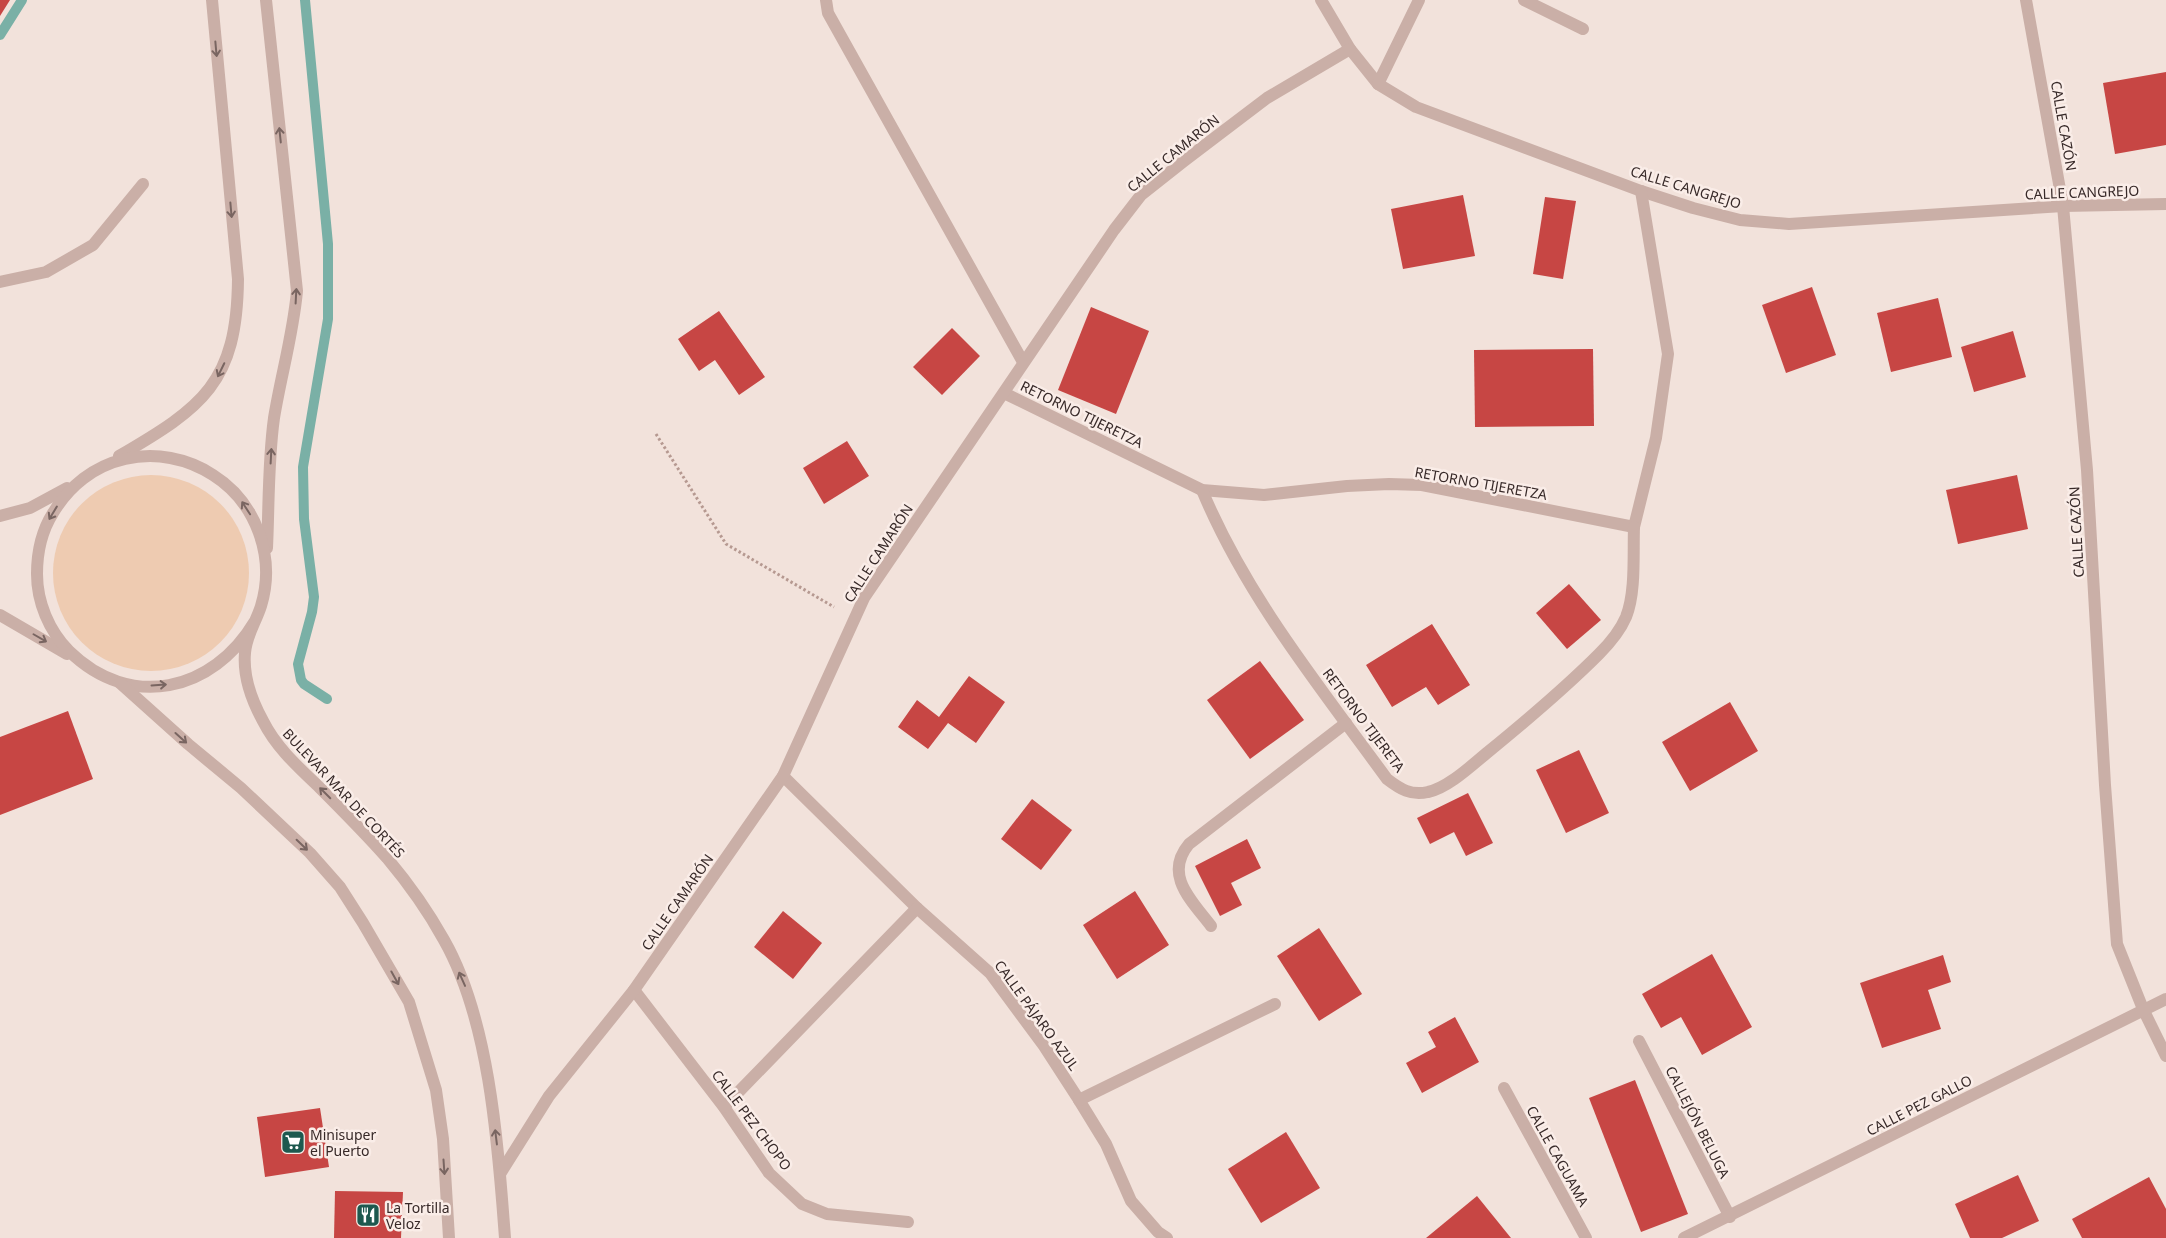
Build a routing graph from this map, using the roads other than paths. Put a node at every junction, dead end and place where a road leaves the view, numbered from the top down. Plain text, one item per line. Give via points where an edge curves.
1 (212, 0) edge
2 (266, 0) edge
3 (826, 0) edge
4 (1321, 0) edge
5 (1419, 0) edge
6 (1524, 0) edge
7 (2026, 0) edge
8 (1583, 29) dead end
9 (1350, 49) junction
10 (1378, 84) junction
11 (142, 184) dead end
12 (1641, 191) junction
13 (2166, 204) edge
14 (2063, 206) junction
15 (0, 282) edge
16 (1023, 362) junction
17 (1004, 393) junction
18 (98, 469) junction
19 (78, 482) junction
20 (1202, 490) junction
21 (0, 516) edge
22 (1634, 527) junction
23 (266, 575) junction
24 (0, 615) edge
25 (255, 621) junction
26 (80, 661) junction
27 (118, 681) junction
28 (1346, 723) junction
29 (782, 776) junction
30 (917, 908) junction
31 (1211, 926) dead end
32 (634, 990) junction
33 (2166, 999) edge
34 (1275, 1004) dead end
35 (2143, 1009) junction
36 (1639, 1041) dead end
37 (2166, 1056) edge
38 (1504, 1088) dead end
39 (1079, 1100) junction
40 (724, 1107) junction
41 (500, 1174) junction
42 (1730, 1217) junction
43 (908, 1222) dead end
44 (449, 1238) edge
45 (505, 1238) edge
46 (1167, 1238) edge
47 (1586, 1238) edge
48 (1684, 1238) edge

1 -> 18 street via 238,279 232,340 220,374 193,407 160,432
23 -> 2 street via 272,440 294,321 296,291
3 - 16 street via 828,13
4 - 9 street, CALLE CANGREJO
5 - 10 street
6 - 8 street
7 - 14 street, CALLE CAZÓN
9 - 10 street, CALLE CANGREJO
9 - 16 street, CALLE CAMARÓN via 1267,98 1141,195
10 - 12 street, CALLE CANGREJO via 1416,107
11 - 15 street via 93,245 46,272
12 - 14 street, CALLE CANGREJO via 1740,220 1789,224
12 - 22 street via 1668,354 1656,438
13 - 14 street, CALLE CANGREJO
14 - 35 street, CALLE CAZÓN via 2087,470 2117,944
16 - 17 street, CALLE CAMARÓN
17 - 20 street, RETORNO TIJERETZA
17 - 29 street, CALLE CAMARÓN via 864,598
18 - 19 street
23 -> 18 street via 261,538 250,513 234,491 204,469 169,457 151,455 115,461
19 - 21 street via 30,508
19 -> 26 street via 62,498 41,538 37,584 41,606 50,626
20 - 22 street, RETORNO TIJERETZA via 1264,495 1347,486 1422,485
20 - 28 street, RETORNO TIJERETA via 1229,550 1299,659
22 - 28 street, RETORNO TIJERETA via 1632,587 1626,616 1616,634 1600,654 1459,776 1430,792 1415,794 1400,789 1387,779
23 - 25 street
24 -> 26 street
27 -> 25 street via 160,686 209,671 223,661
41 -> 25 street, BULEVAR MAR DE CORTÉS via 480,1038 466,989 445,941 389,861 287,756 267,729 249,689 244,660
26 - 27 street
27 -> 44 street via 310,853 340,887 363,923 409,1002 436,1090
28 - 31 street via 1189,844 1181,854 1178,872 1184,890
29 - 30 street, CALLE PÁJARO AZUL
29 - 32 street, CALLE CAMARÓN
30 - 39 street, CALLE PÁJARO AZUL via 990,973
30 - 40 street
32 - 40 street, CALLE PEZ CHOPO
32 - 41 street, CALLE CAMARÓN via 548,1096
33 - 35 street, CALLE PEZ GALLO
34 - 39 street
35 - 37 street, CALLE CAZÓN
35 - 42 street, CALLE PEZ GALLO
36 - 42 street, CALLEJÓN BELUGA
38 - 47 street, CALLE CAGUAMA
39 - 46 street, CALLE PÁJARO AZUL via 1106,1144 1131,1201
40 - 43 street, CALLE PEZ CHOPO via 769,1174 802,1204 826,1214
41 - 45 street, BULEVAR MAR DE CORTÉS
42 - 48 street, CALLE PEZ GALLO

